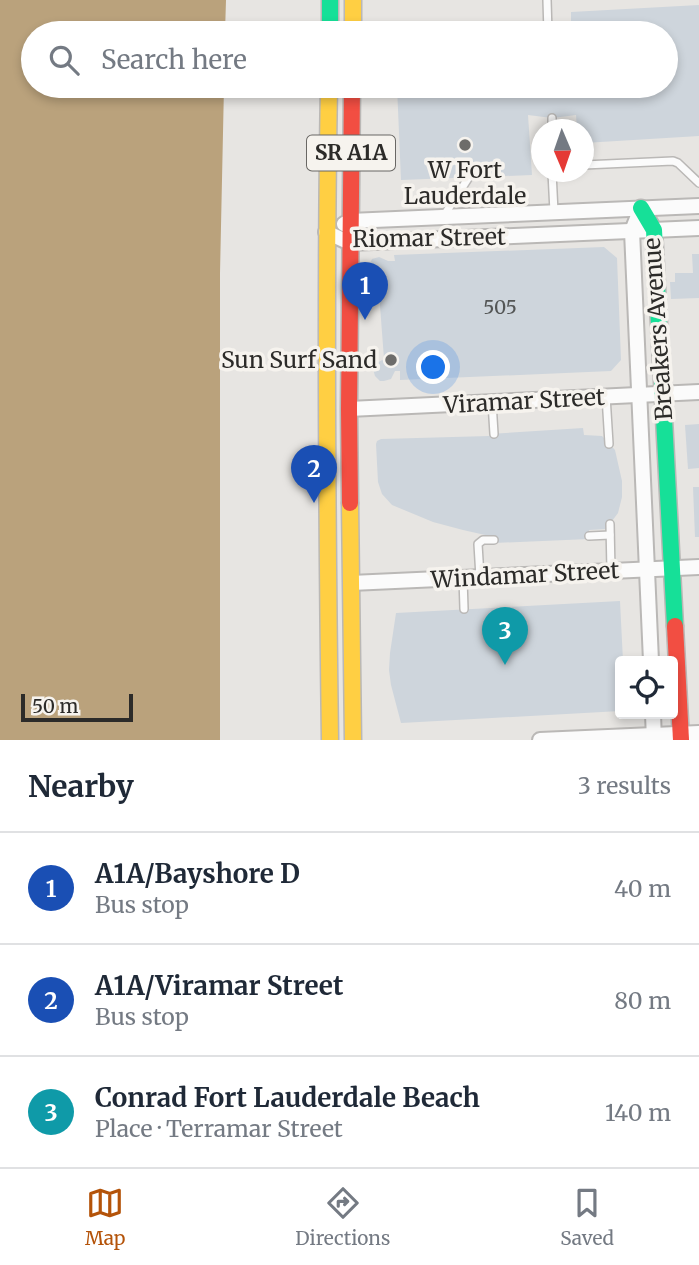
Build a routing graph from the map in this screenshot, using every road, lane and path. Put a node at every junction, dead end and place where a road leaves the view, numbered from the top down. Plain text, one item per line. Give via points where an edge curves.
1 (330, 0) edge
2 (354, 0) edge
3 (547, 0) edge
4 (330, 21) edge
5 (353, 21) edge
6 (548, 21) edge
7 (329, 98) edge
8 (352, 98) edge
9 (594, 165) edge
10 (469, 177) dead end
11 (552, 182) edge
12 (699, 183) edge
13 (699, 206) edge
14 (641, 208) junction
15 (554, 212) junction
16 (443, 216) junction
17 (350, 221) junction
18 (699, 228) edge
19 (654, 230) junction
20 (632, 231) junction
21 (326, 232) junction
22 (350, 243) junction
23 (699, 392) edge
24 (663, 394) junction
25 (639, 395) junction
26 (606, 396) junction
27 (492, 402) junction
28 (349, 409) junction
29 (494, 434) dead end
30 (609, 444) dead end
31 (610, 524) dead end
32 (610, 535) junction
33 (589, 536) dead end
34 (494, 540) dead end
35 (699, 567) edge
36 (672, 568) junction
37 (647, 569) junction
38 (611, 571) junction
39 (480, 577) junction
40 (463, 578) junction
41 (351, 583) junction
42 (464, 609) dead end
43 (651, 656) edge
44 (653, 719) edge
45 (699, 733) edge
46 (681, 737) edge
47 (654, 738) edge
48 (330, 740) edge
49 (353, 740) edge
50 (540, 740) edge

1 - 4 main road
2 - 5 main road
3 - 6 lane
7 - 21 main road, SR A1A
8 - 17 main road, SR A1A
9 - 12 lane via 673,161
10 - 16 lane
11 - 15 lane
13 - 14 street, Riomar Street
14 - 15 street, Riomar Street
14 - 19 main road, Breakers Avenue
14 - 20 street, Breakers Avenue
15 - 16 street, Riomar Street
16 - 17 street, Riomar Street
17 - 21 street, Riomar Street
17 - 22 main road, SR A1A
18 - 19 street, Riomar Street
19 - 20 street, Riomar Street
19 - 24 main road, Breakers Avenue
20 - 22 street, Riomar Street
20 - 25 street, Breakers Avenue
21 - 22 street, Riomar Street
21 - 48 main road, SR A1A
22 - 28 main road, SR A1A
23 - 24 street, Viramar Street
24 - 25 street, Viramar Street
24 - 36 main road, Breakers Avenue
25 - 26 street, Viramar Street
25 - 37 street, Breakers Avenue
26 - 27 street, Viramar Street
26 - 30 lane
27 - 28 street, Viramar Street
27 - 29 lane
28 - 41 main road, SR A1A
31 - 32 lane
32 - 33 lane
32 - 38 lane
34 - 39 lane via 478,544
35 - 36 street, Windamar Street
36 - 37 street, Windamar Street
36 - 46 main road, Breakers Avenue
37 - 38 street, Windamar Street
37 - 43 street, Breakers Avenue
38 - 39 street, Windamar Street
39 - 40 street, Windamar Street
40 - 41 street, Windamar Street
40 - 42 lane
41 - 49 main road, SR A1A
44 - 47 street
45 - 46 street
46 - 47 street
47 - 50 street

